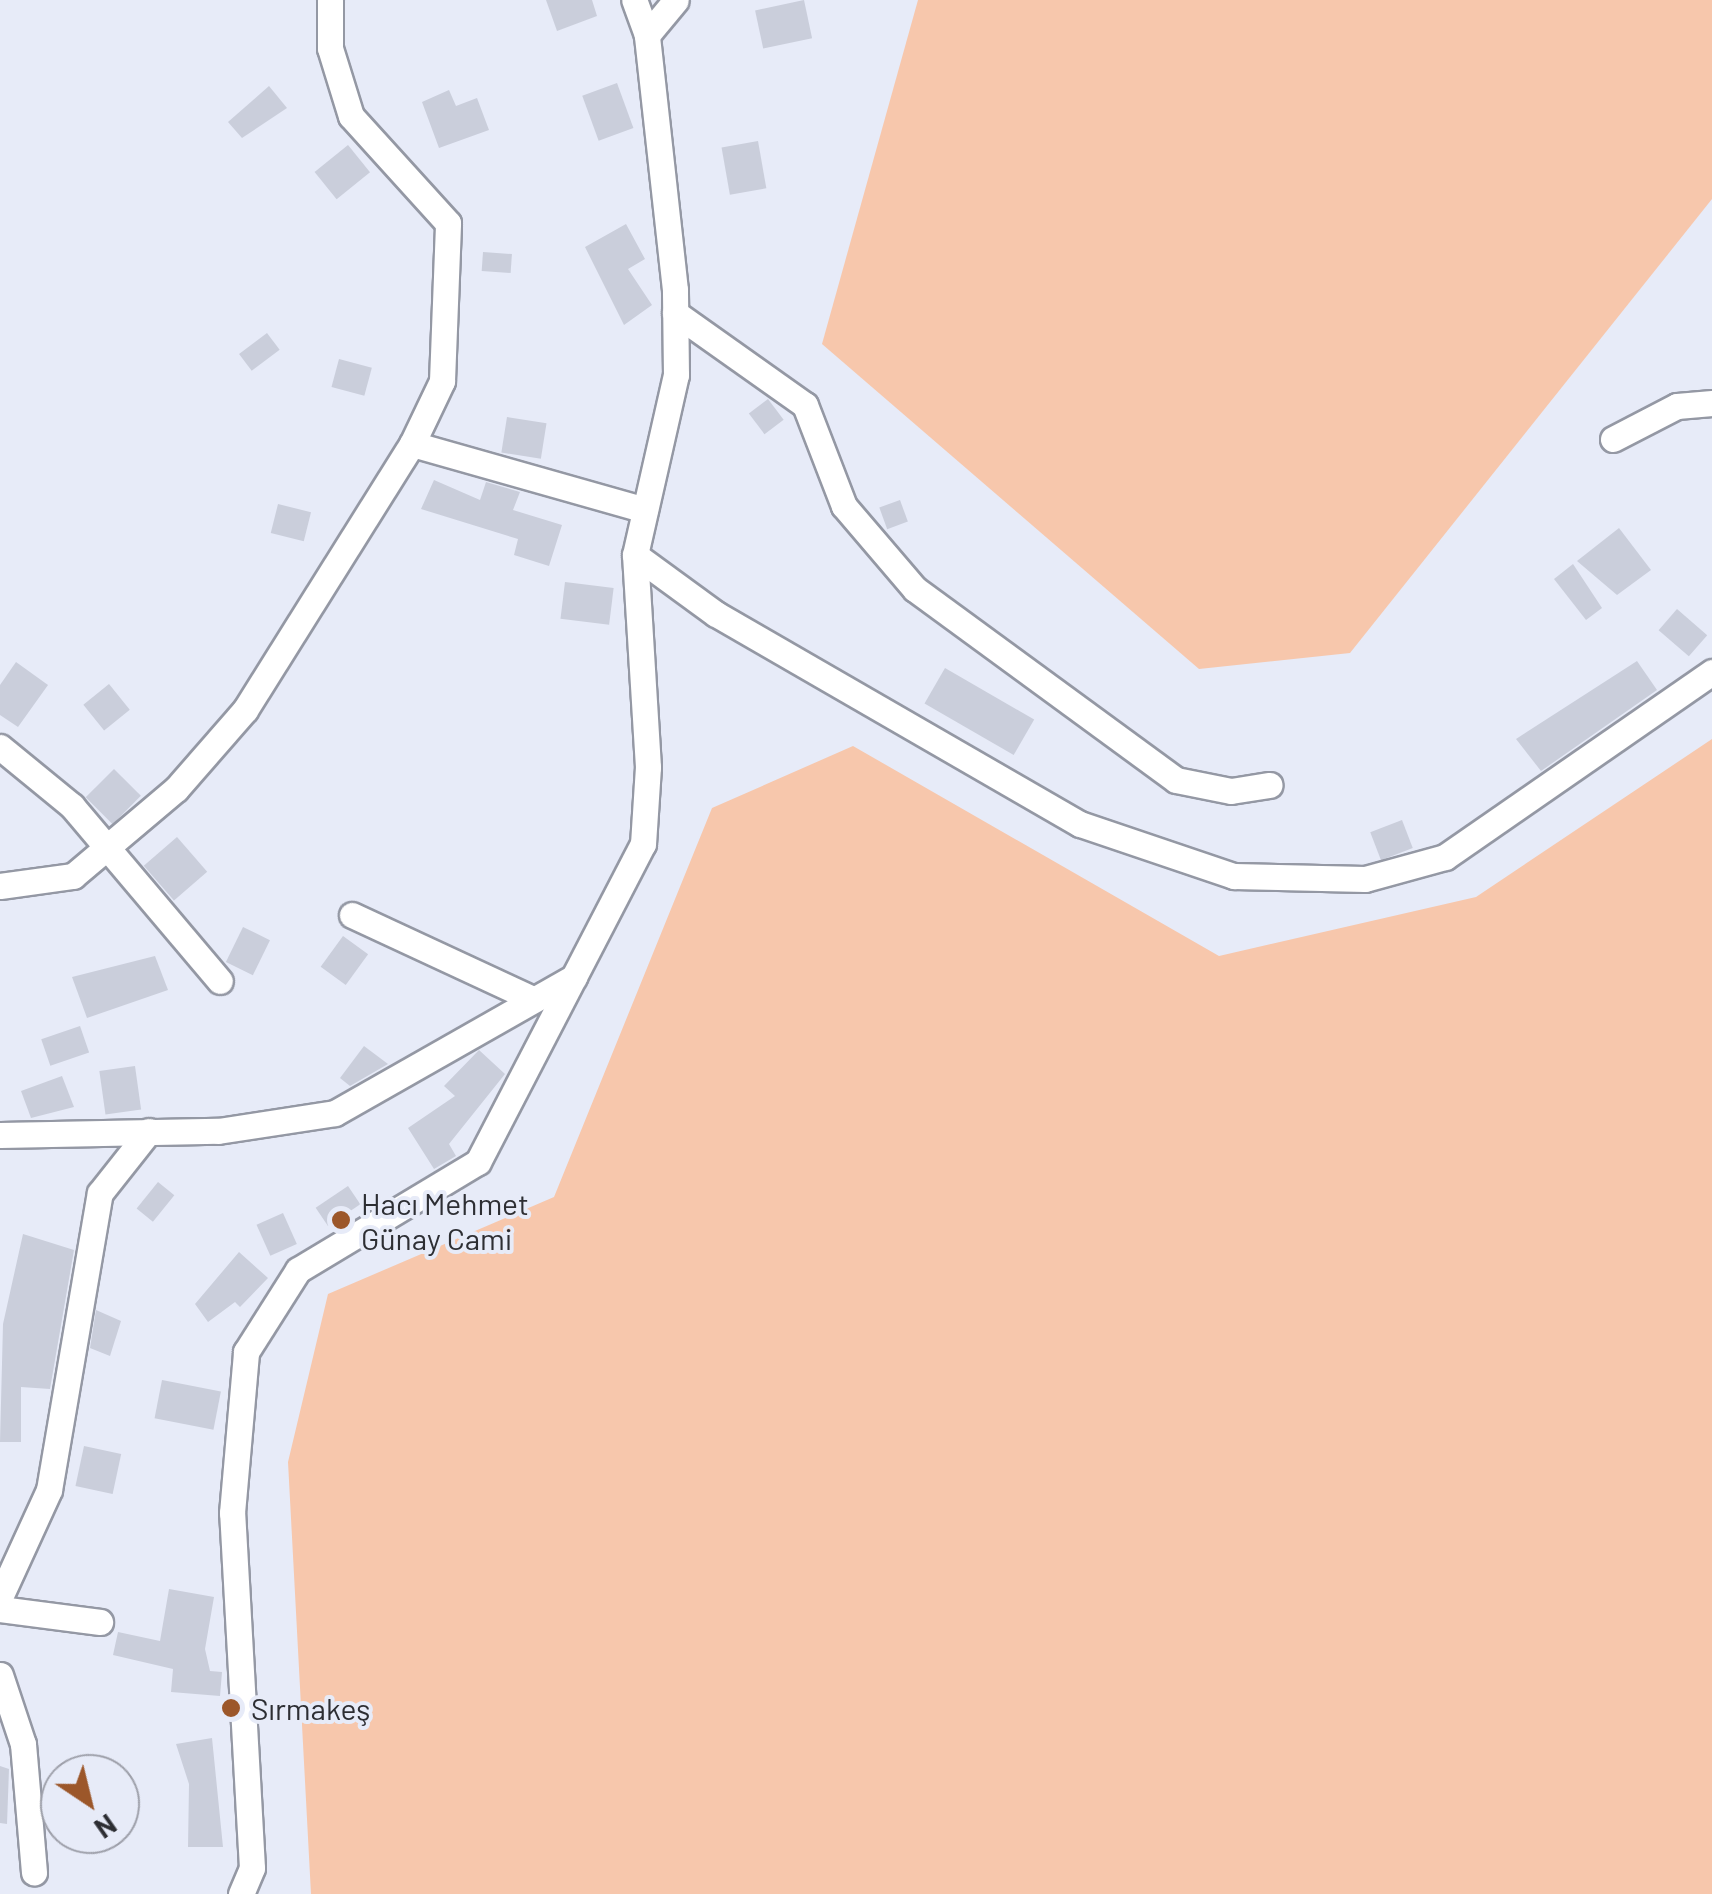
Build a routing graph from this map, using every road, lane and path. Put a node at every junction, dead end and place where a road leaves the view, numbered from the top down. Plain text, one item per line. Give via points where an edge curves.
1 (330, 0) edge
2 (634, 0) edge
3 (676, 0) edge
4 (647, 36) junction
5 (676, 313) junction
6 (1712, 403) edge
7 (1614, 439) dead end
8 (412, 444) junction
9 (644, 510) junction
10 (634, 556) junction
11 (1712, 672) edge
12 (0, 747) edge
13 (1270, 785) dead end
14 (108, 850) junction
15 (0, 886) edge
16 (352, 915) dead end
17 (574, 977) junction
18 (220, 981) dead end
19 (533, 999) junction
20 (149, 1132) junction
21 (0, 1135) edge
22 (0, 1598) edge
23 (0, 1609) edge
24 (100, 1622) dead end
25 (0, 1675) edge
26 (34, 1873) dead end
27 (241, 1894) edge

1 - 8 street via 330,48 350,116 448,223 442,381
2 - 4 street
3 - 4 street
4 - 5 street
5 - 9 street via 676,375
5 - 13 street via 805,405 844,506 915,589 1176,780 1231,791
6 - 7 street via 1678,406
8 - 9 street
8 - 14 street via 245,710
9 - 10 street
10 - 11 street via 716,614 1080,824 1234,876 1365,879 1445,857
10 - 17 street via 648,767 642,844
12 - 14 street
14 - 15 street via 74,876
14 - 18 street
16 - 19 street
17 - 19 street
17 - 27 street via 478,1162 298,1270 246,1352 232,1513 252,1868
19 - 20 street via 334,1112 268,1126
20 - 21 street
20 - 22 street via 100,1193 49,1490
23 - 24 street
25 - 26 street via 24,1744

